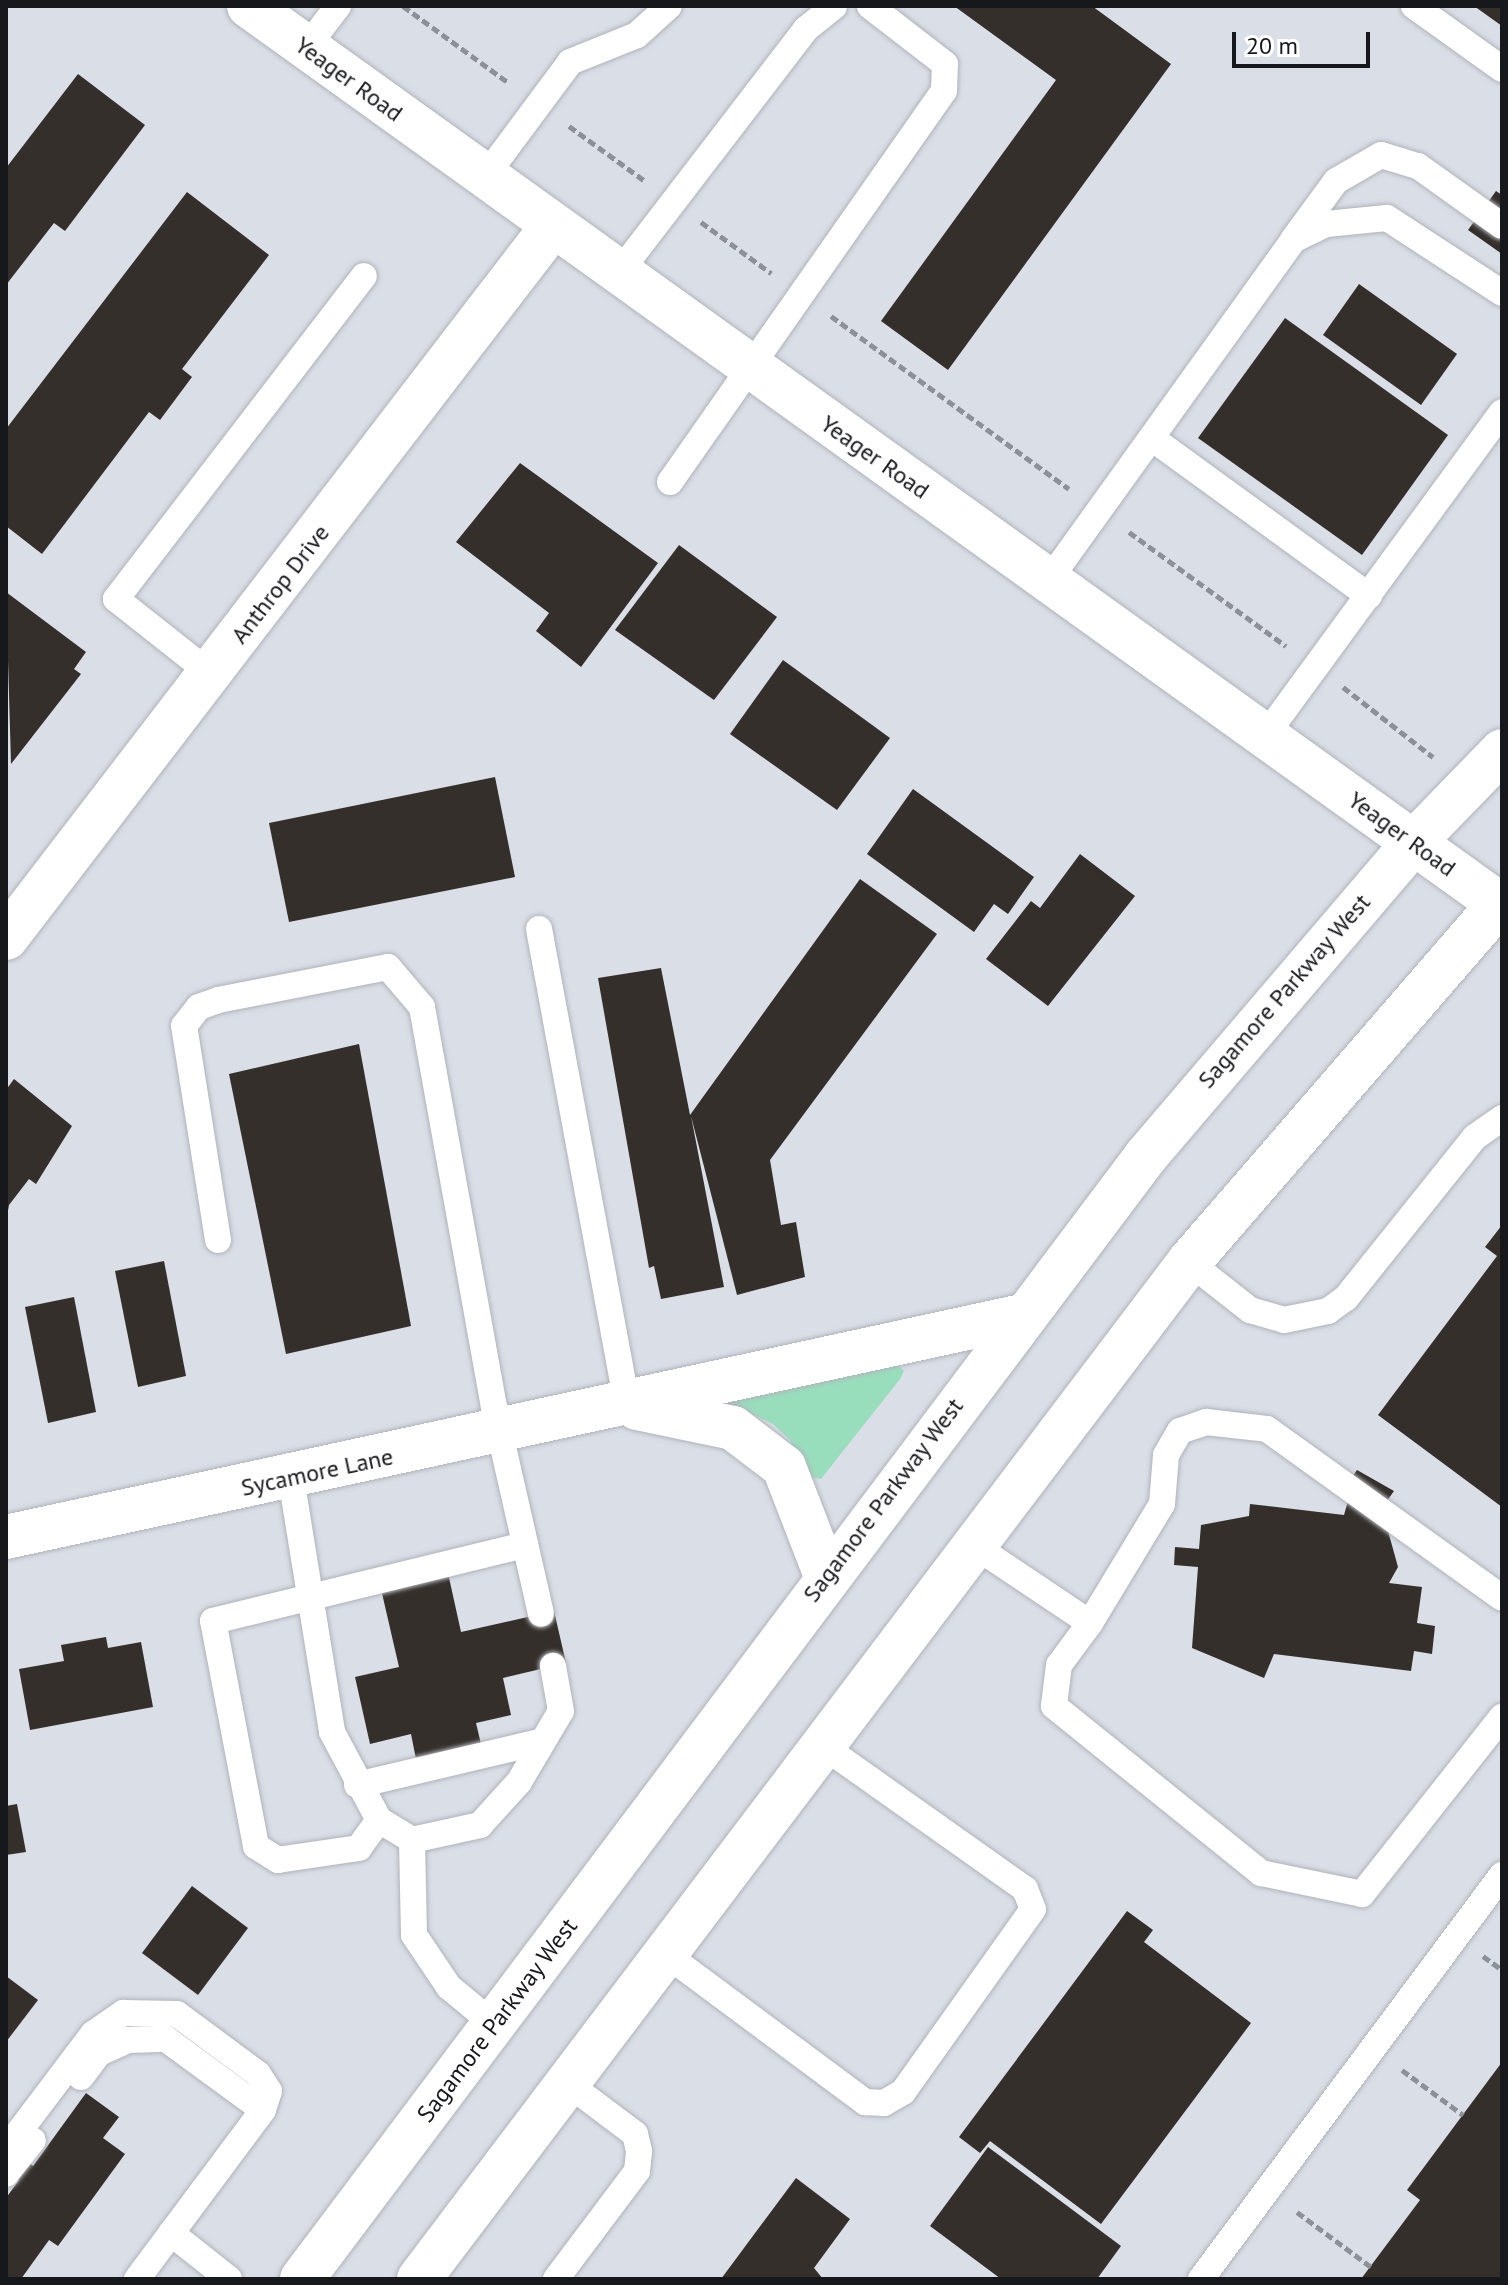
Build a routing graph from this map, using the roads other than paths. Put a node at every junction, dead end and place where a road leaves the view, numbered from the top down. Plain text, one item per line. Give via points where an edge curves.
1 (249, 6) edge
2 (338, 6) edge
3 (669, 6) edge
4 (834, 6) edge
5 (870, 6) edge
6 (1414, 6) edge
7 (306, 48) junction
8 (1502, 69) edge
9 (484, 178) junction
10 (1502, 226) edge
11 (551, 228) junction
12 (1293, 240) junction
13 (618, 274) junction
14 (364, 276) dead end
15 (1502, 293) edge
16 (753, 370) junction
17 (1502, 412) edge
18 (1153, 439) junction
19 (670, 482) dead end
20 (1049, 580) junction
21 (1369, 596) junction
22 (211, 674) junction
23 (1265, 736) junction
24 (1502, 751) edge
25 (1413, 843) junction
26 (1501, 904) edge
27 (539, 929) dead end
28 (6, 938) edge
29 (1502, 1118) edge
30 (218, 1240) dead end
31 (1189, 1262) junction
32 (1022, 1316) junction
33 (627, 1406) junction
34 (500, 1434) junction
35 (291, 1478) junction
36 (6, 1537) edge
37 (972, 1544) junction
38 (525, 1545) junction
39 (826, 1576) junction
40 (310, 1593) junction
41 (1502, 1598) edge
42 (541, 1614) dead end
43 (1090, 1623) junction
44 (553, 1666) dead end
45 (1502, 1717) edge
46 (543, 1741) junction
47 (823, 1746) junction
48 (357, 1785) junction
49 (379, 1820) junction
50 (412, 1840) junction
51 (1502, 1875) edge
52 (667, 1955) junction
53 (495, 2025) junction
54 (567, 2083) junction
55 (266, 2101) junction
56 (6, 2149) edge
57 (6, 2174) edge
58 (171, 2233) junction
59 (137, 2279) edge
60 (229, 2279) edge
61 (302, 2279) edge
62 (419, 2279) edge
63 (556, 2279) edge
64 (1201, 2279) edge

1 - 7 main road, Yeager Road
2 - 7 lane
3 - 9 lane via 637,35 570,62
4 - 13 lane via 806,29
5 - 16 lane via 945,64 944,91 797,292
6 - 8 lane
7 - 9 main road, Yeager Road
9 - 11 main road, Yeager Road
10 - 12 lane via 1418,166 1381,155 1336,181
11 - 13 main road, Yeager Road
11 - 22 main road, Anthrop Drive
12 - 15 lane via 1326,224 1387,218
12 - 18 lane
13 - 16 main road, Yeager Road
14 - 22 lane via 116,599
16 - 19 lane
16 - 20 main road, Yeager Road
17 - 21 lane
18 - 20 lane
18 - 21 lane
20 - 23 main road, Yeager Road
21 - 23 lane
22 - 28 main road, Anthrop Drive
23 - 25 main road, Yeager Road
24 - 25 main road, Sagamore Parkway West
25 - 26 main road, Yeager Road
25 - 32 main road, Sagamore Parkway West via 1226,1056
26 - 31 main road
27 - 33 lane
29 - 31 lane via 1475,1137 1346,1298 1328,1311 1284,1320 1250,1310
30 - 34 lane via 184,1026 199,1007 218,1000 388,967 422,1007
31 - 37 main road
32 - 33 main road, Sycamore Lane
32 - 39 main road, Sagamore Parkway West
33 - 34 main road, Sycamore Lane
33 - 39 main road, Sycamore Lane via 733,1428 784,1467
34 - 35 main road, Sycamore Lane
34 - 38 lane
35 - 36 main road, Sycamore Lane
35 - 40 lane
37 - 43 lane
37 - 47 main road
38 - 40 lane
38 - 42 lane
39 - 53 main road, Sagamore Parkway West
40 - 48 lane via 332,1732
40 - 49 lane via 213,1621 256,1846 278,1860 359,1848
41 - 43 lane via 1267,1429 1206,1422 1180,1431 1173,1443 1162,1504
43 - 45 lane via 1059,1665 1054,1706 1238,1858 1289,1882 1362,1894
44 - 46 lane via 561,1711
46 - 48 lane
46 - 50 lane via 480,1825
47 - 52 main road
47 - 52 lane via 1025,1889 1033,1909 903,2092 884,2103 865,2102
48 - 49 lane
49 - 50 lane
50 - 53 lane via 414,1935 449,1987
51 - 64 lane
52 - 54 main road
53 - 61 main road, Sagamore Parkway West
54 - 62 main road
54 - 63 lane via 635,2134 639,2151 637,2171
55 - 56 lane via 258,2074 177,2014 123,2013 93,2034
55 - 57 lane via 166,2039 128,2040 99,2053
55 - 58 lane
58 - 59 lane
58 - 60 lane

